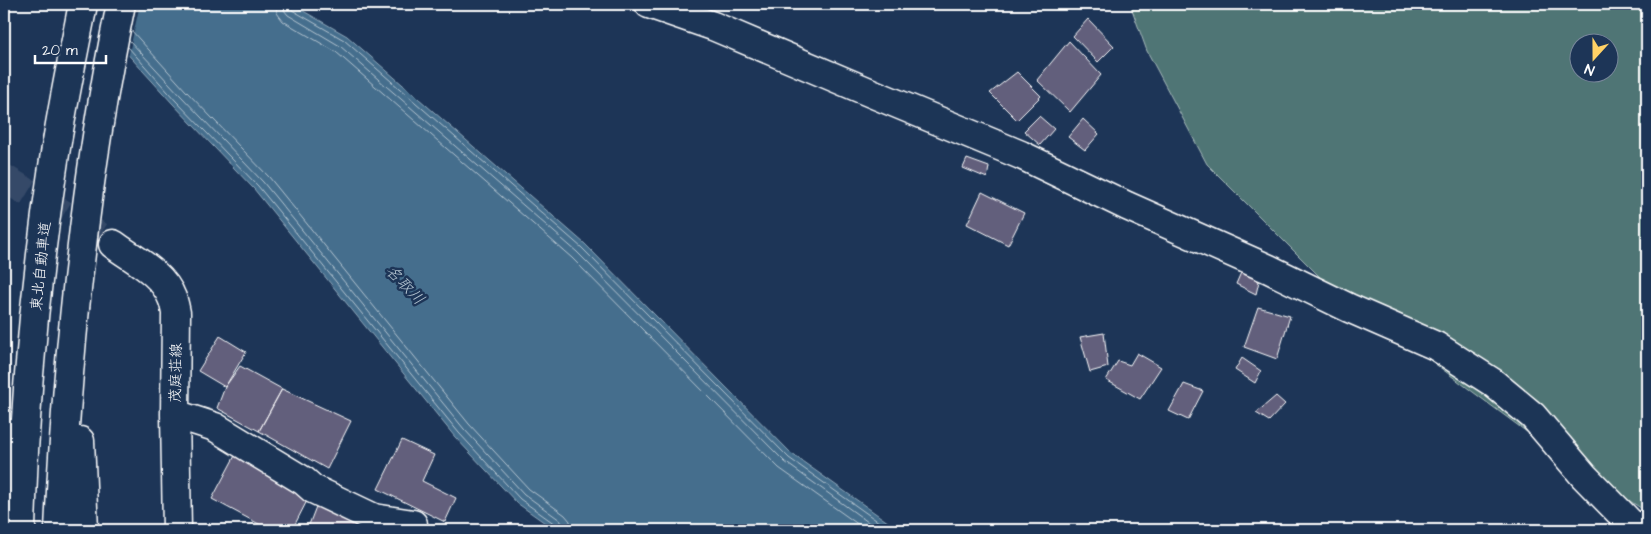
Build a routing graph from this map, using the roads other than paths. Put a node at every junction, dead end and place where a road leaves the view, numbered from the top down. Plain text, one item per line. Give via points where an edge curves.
1 (76, 4) edge
2 (83, 4) edge
3 (121, 4) edge
4 (649, 4) edge
5 (62, 77) junction
6 (88, 198) junction
7 (113, 244) tunnel mouth
8 (175, 414) junction
9 (4, 475) edge
10 (21, 530) edge
11 (59, 530) edge
12 (84, 530) edge
13 (177, 530) edge
14 (411, 530) edge
15 (1637, 530) edge

1 - 5 main road
2 - 5 main road, 東北自動車道
3 - 6 main road
4 - 15 main road via 713,26 1021,155 1436,346 1484,377 1533,416 1584,476
5 - 9 main road via 29,250
5 - 10 main road, 東北自動車道 via 30,367
6 - 11 main road via 68,375
6 - 12 main road via 80,389
7 - 8 main road, 茂庭荘線 via 163,282 172,297 176,314
8 - 13 main road, 茂庭荘線
8 - 14 main road via 215,427 304,481 313,490 374,518 413,524

